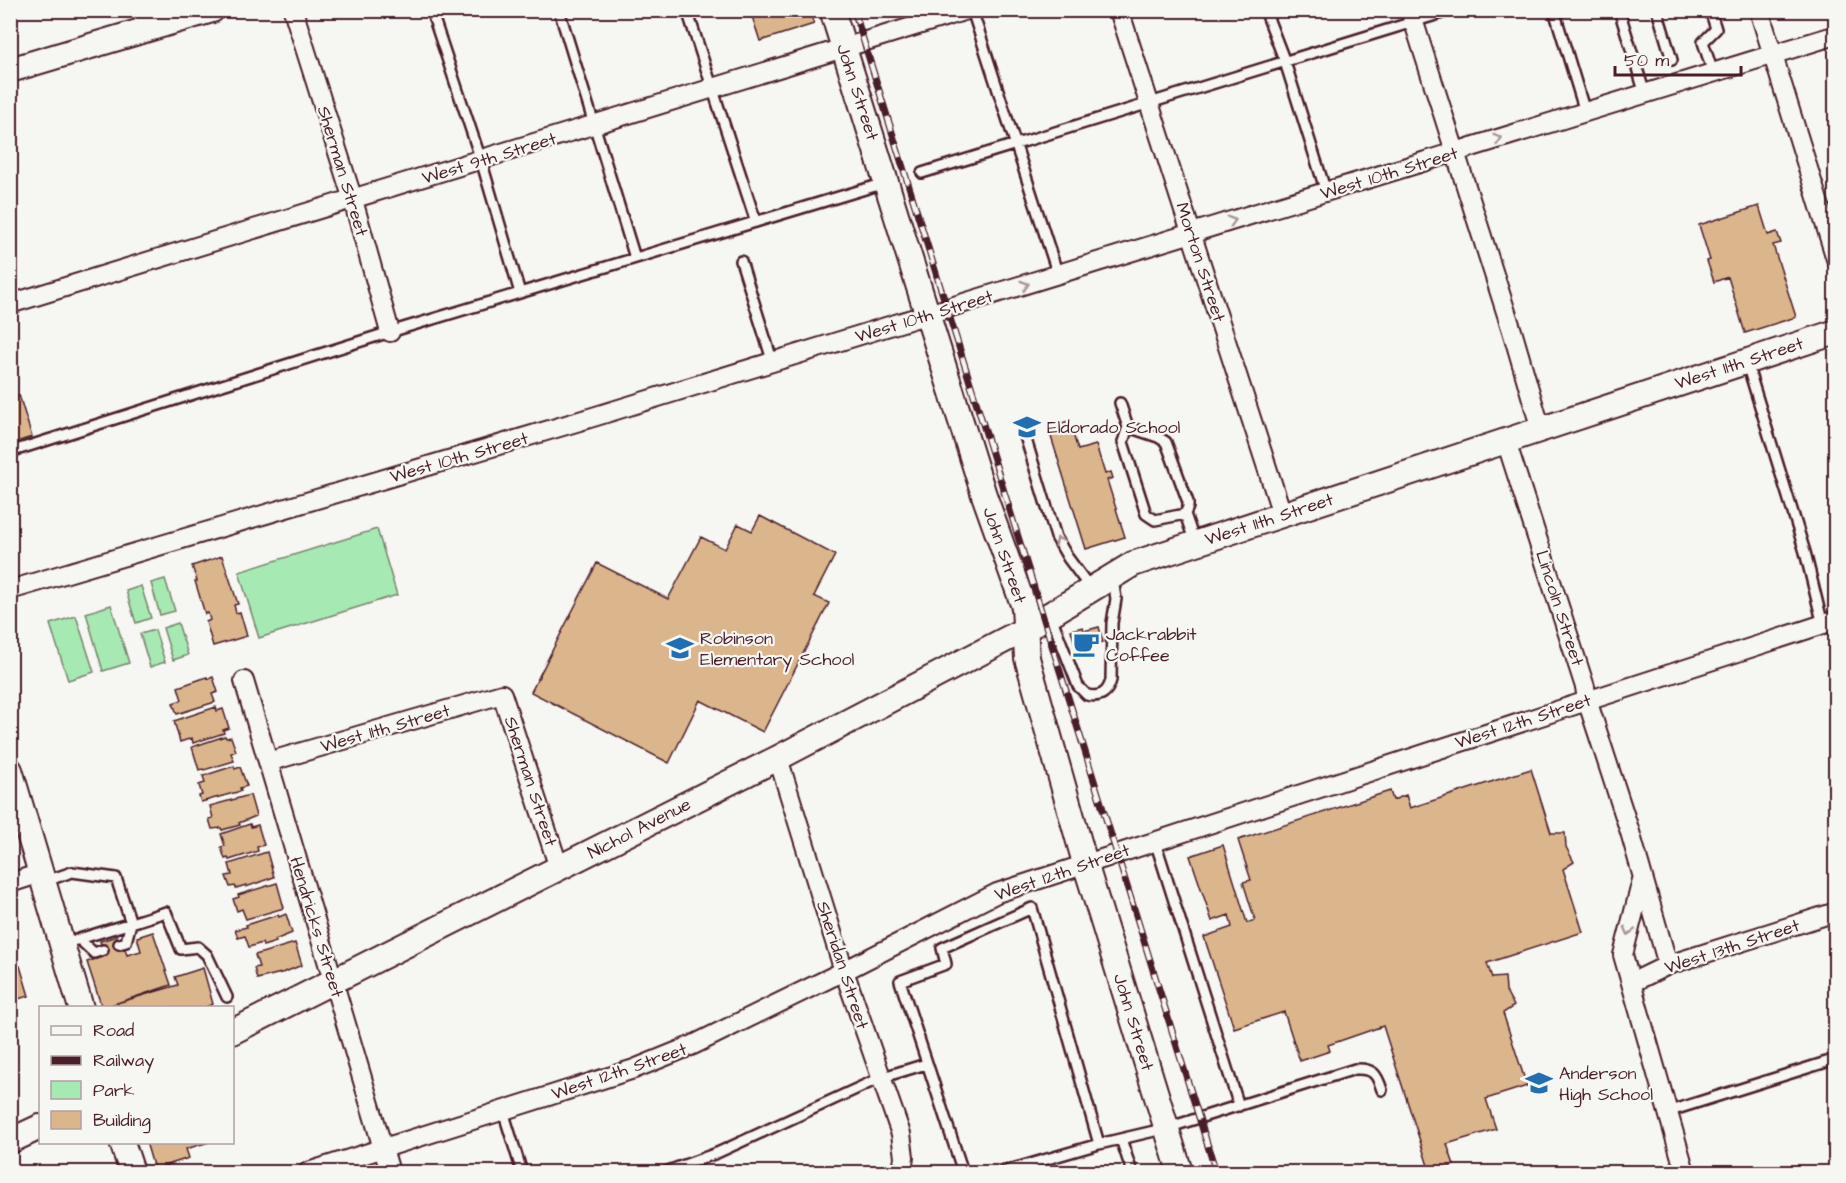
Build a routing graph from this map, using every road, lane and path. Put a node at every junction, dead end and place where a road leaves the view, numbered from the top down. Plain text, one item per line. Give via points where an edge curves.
1 (212, 10) edge
2 (293, 10) edge
3 (431, 10) edge
4 (559, 10) edge
5 (687, 10) edge
6 (832, 10) edge
7 (966, 10) edge
8 (972, 10) edge
9 (1119, 10) edge
10 (1266, 10) edge
11 (1452, 10) edge
12 (1554, 10) edge
13 (1619, 10) edge
14 (1657, 10) edge
15 (1710, 10) edge
16 (1759, 10) edge
17 (1412, 16) edge
18 (145, 20) edge
19 (1836, 35) edge
20 (844, 48) junction
21 (1774, 54) junction
22 (1672, 60) dead end
23 (1285, 62) junction
24 (10, 70) edge
25 (1713, 73) junction
26 (713, 88) junction
27 (1645, 94) junction
28 (1149, 103) junction
29 (1585, 112) junction
30 (596, 125) junction
31 (1016, 144) junction
32 (1455, 152) junction
33 (481, 160) junction
34 (922, 173) dead end
35 (887, 182) junction
36 (1326, 192) junction
37 (353, 200) junction
38 (756, 222) junction
39 (1192, 234) junction
40 (635, 258) junction
41 (1836, 259) edge
42 (741, 261) dead end
43 (1058, 275) junction
44 (520, 293) junction
45 (10, 304) edge
46 (929, 315) junction
47 (390, 332) junction
48 (1836, 332) edge
49 (1746, 361) junction
50 (773, 363) junction
51 (1120, 403) dead end
52 (1128, 427) junction
53 (1541, 430) junction
54 (1024, 433) dead end
55 (1506, 441) junction
56 (10, 452) edge
57 (1185, 514) junction
58 (1282, 514) junction
59 (1195, 543) junction
60 (1112, 576) junction
61 (1091, 589) junction
62 (10, 590) edge
63 (1040, 620) junction
64 (1829, 622) edge
65 (244, 681) dead end
66 (502, 694) joint
67 (1587, 700) junction
68 (778, 758) junction
69 (268, 762) junction
70 (10, 770) edge
71 (1155, 840) junction
72 (1085, 863) junction
73 (559, 868) junction
74 (42, 878) junction
75 (1643, 878) junction
76 (10, 883) edge
77 (1836, 912) edge
78 (130, 923) junction
79 (70, 942) junction
80 (119, 944) dead end
81 (104, 950) dead end
82 (1668, 965) junction
83 (844, 971) junction
84 (333, 980) junction
85 (1631, 983) junction
86 (227, 997) dead end
87 (81, 1006) edge
88 (234, 1031) edge
89 (1836, 1059) edge
90 (926, 1064) junction
91 (880, 1078) junction
92 (1382, 1090) dead end
93 (1239, 1106) junction
94 (503, 1111) junction
95 (1667, 1112) junction
96 (39, 1127) edge
97 (1167, 1128) junction
98 (1121, 1138) junction
99 (10, 1141) edge
100 (122, 1144) edge
101 (1099, 1144) junction
102 (383, 1149) junction
103 (132, 1173) edge
104 (308, 1173) edge
105 (390, 1173) edge
106 (522, 1173) edge
107 (665, 1173) edge
108 (902, 1173) edge
109 (963, 1173) edge
110 (1002, 1173) edge
111 (1132, 1173) edge
112 (1180, 1173) edge
113 (1684, 1173) edge

1 - 18 street
2 - 37 street, Sherman Street
3 - 33 lane
4 - 30 lane
5 - 26 lane
6 - 20 street, John Street
7 - 20 street, West 9th Street
8 - 31 lane
9 - 28 street, Morton Street
10 - 23 lane
11 - 17 lane
12 - 29 lane
13 - 27 lane
14 - 22 lane
15 - 25 lane via 1716,29 1703,42
16 - 21 street
17 - 23 lane
17 - 32 street
18 - 24 street
19 - 21 street, West 10th Street
20 - 26 street, West 9th Street
20 - 35 street, John Street
21 - 25 street, West 10th Street
21 - 41 street
23 - 28 lane
23 - 36 lane
25 - 27 street, West 10th Street
26 - 30 street, West 9th Street
26 - 38 lane
27 - 29 street, West 10th Street
28 - 31 lane
28 - 39 street, Morton Street
32 -> 29 street, West 10th Street
30 - 33 street, West 9th Street
30 - 40 lane
31 - 34 lane
31 - 43 lane
32 - 36 street, West 10th Street
32 - 53 street
33 - 37 street, West 9th Street
33 - 44 lane
35 - 38 lane
35 - 46 street, John Street
39 -> 36 street, West 10th Street
37 - 45 street, West 9th Street
37 - 47 street, Sherman Street
38 - 40 lane
39 - 43 street, West 10th Street
39 - 58 street, Morton Street
40 - 44 lane
42 - 50 lane
46 -> 43 street, West 10th Street
44 - 47 lane
46 - 50 street, West 10th Street
46 - 63 street, John Street via 984,495 1024,607
47 - 56 lane
48 - 49 street, West 11th Street
49 - 53 street, West 11th Street
49 - 64 lane
50 - 62 street, West 10th Street
51 - 52 lane
52 - 57 lane via 1166,442 1188,502
52 - 57 lane via 1123,442 1146,514 1155,520
53 - 55 street, West 11th Street
61 -> 54 lane via 1056,537
55 - 58 street, West 11th Street
55 - 67 street, Lincoln Street
57 - 59 lane
58 - 59 street, West 11th Street
59 - 60 street, West 11th Street via 1133,564
60 - 61 street, West 11th Street
60 - 63 lane via 1116,599 1111,680 1105,693 1093,697 1078,686
61 - 63 street, West 11th Street
63 - 68 street, Nichol Avenue
63 - 72 street, John Street via 1027,658
64 - 67 street, West 12th Street
65 - 69 street, Hendricks Street
66 - 69 street, West 11th Street
66 - 73 street, Sherman Street
67 - 71 street, West 12th Street
67 - 75 street, Lincoln Street
68 - 73 street, Nichol Avenue
68 - 83 street, Sheridan Street
69 - 84 street, Hendricks Street
70 - 74 street
71 - 72 street, West 12th Street
71 - 93 lane
72 - 83 street, West 12th Street via 997,893
72 - 97 street, John Street
73 - 84 street, Nichol Avenue
74 - 76 street
74 - 78 lane via 72,872 116,878
74 - 79 street
75 - 82 street, Lincoln Street
75 -> 85 street via 1623,955
77 - 82 street, West 13th Street
78 - 79 lane
78 - 80 lane via 126,942
78 - 86 lane via 166,912 181,949 198,947 207,954
79 - 81 lane via 94,953
79 - 87 street
82 - 85 street, West 13th Street
83 - 91 street, Sheridan Street
83 - 94 street, West 12th Street via 693,1045 634,1069
84 - 88 street, Nichol Avenue
84 - 102 street, Hendricks Street
85 - 95 street
89 - 95 lane
90 - 91 lane
90 - 101 lane via 900,981 946,964 942,948 1032,908
90 - 109 lane
91 - 107 lane
91 - 108 street, Sheridan Street via 902,1142
92 - 93 lane via 1375,1074 1355,1069
93 - 97 lane
94 - 102 street, West 12th Street
94 - 106 lane
95 - 113 street
96 - 99 street
97 - 98 lane
97 - 112 street, John Street
98 - 101 lane
98 - 111 lane
100 - 103 street
101 - 110 lane
102 - 104 street, West 12th Street
102 - 105 street, Hendricks Street

